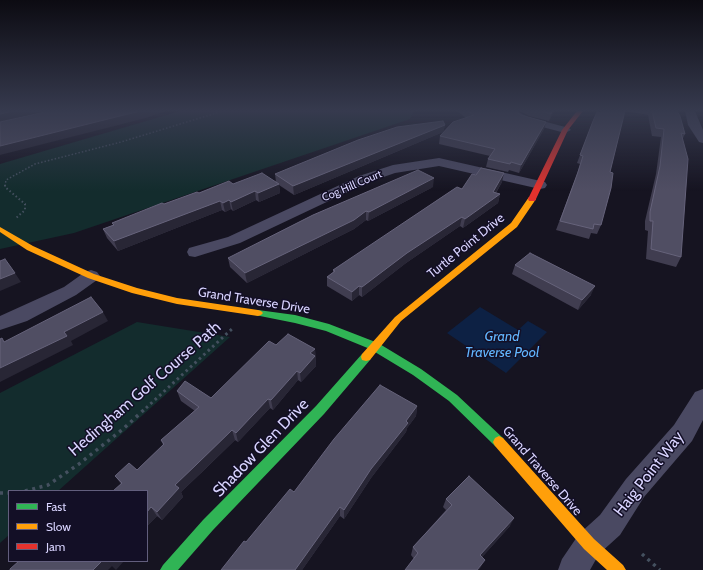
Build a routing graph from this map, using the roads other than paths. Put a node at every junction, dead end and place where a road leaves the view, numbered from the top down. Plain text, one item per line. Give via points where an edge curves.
1 (562, 138) edge
2 (540, 185) junction
3 (0, 229) edge
4 (195, 252) dead end
5 (91, 276) junction
6 (0, 323) edge
7 (374, 346) junction
8 (703, 399) edge
9 (589, 544) junction
10 (168, 570) edge
11 (573, 570) edge
12 (618, 570) edge

1 - 2 street, Turtle Point Drive
2 - 4 street, Cog Hill Court via 439,162 393,169 364,179 234,240
2 - 7 street, Turtle Point Drive via 529,206 514,224 398,319
3 - 5 street, Grand Traverse Drive via 30,248
5 - 6 street via 70,291
5 - 7 street, Grand Traverse Drive via 135,291 177,301 295,319 329,328
7 - 9 street, Grand Traverse Drive via 447,394 490,432
7 - 10 street, Shadow Glen Drive via 320,410
8 - 9 street, Haig Point Way via 683,433 635,488 610,525
9 - 11 street, Haig Point Way
9 - 12 street, Grand Traverse Drive

